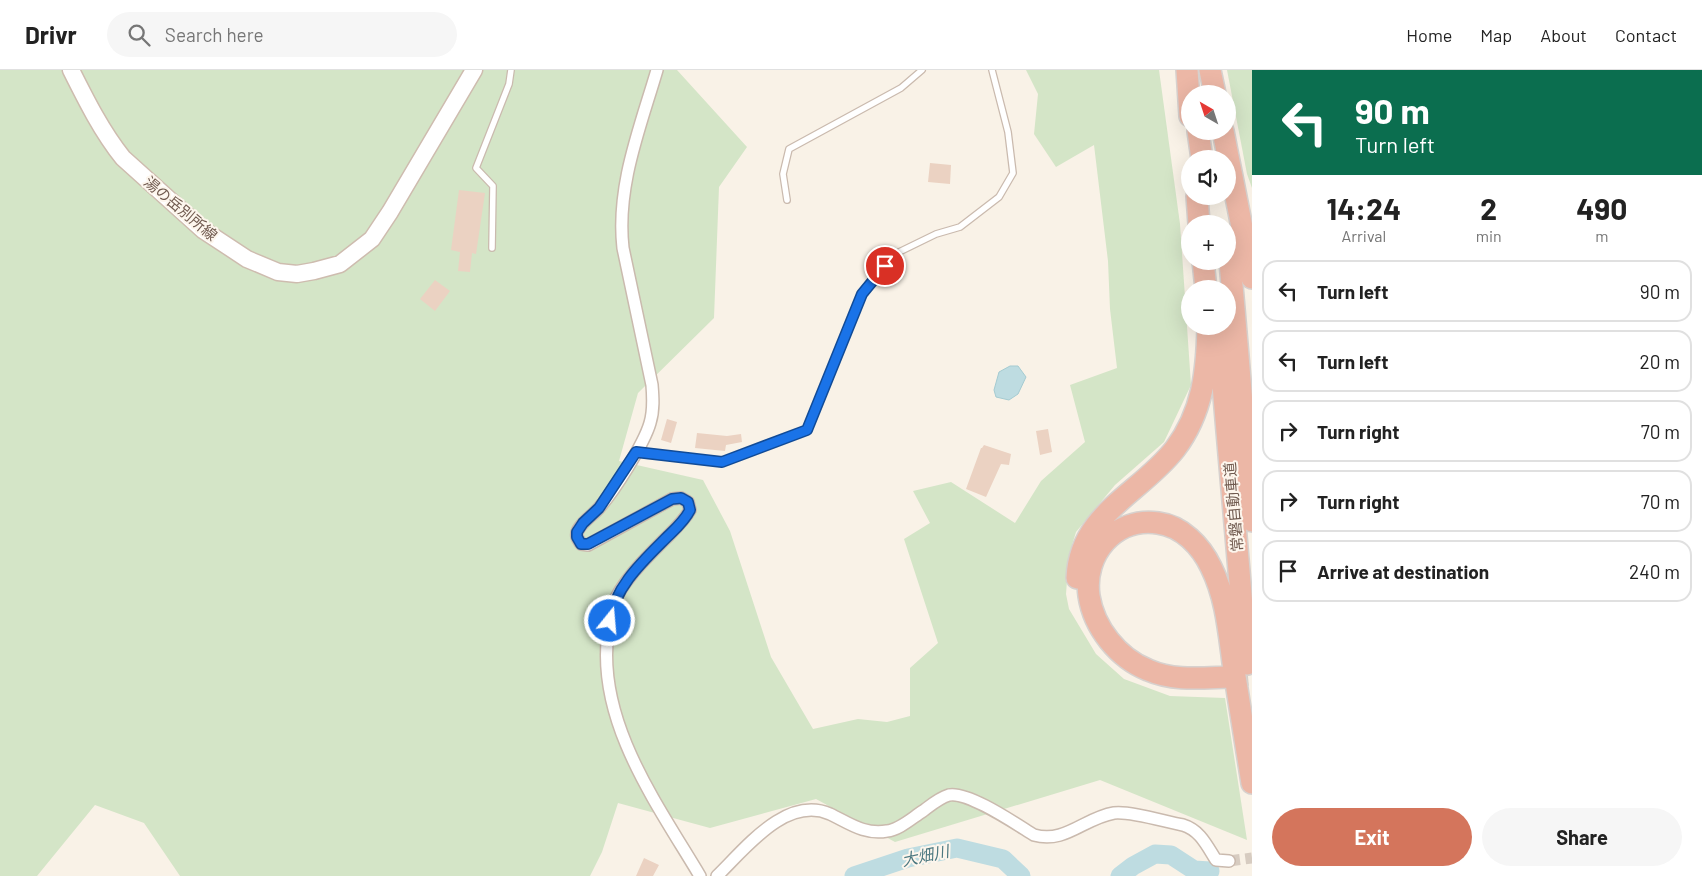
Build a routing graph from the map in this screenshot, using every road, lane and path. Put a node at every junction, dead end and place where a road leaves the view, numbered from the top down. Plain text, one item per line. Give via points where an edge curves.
1 (71, 70) edge
2 (474, 70) edge
3 (511, 70) edge
4 (657, 70) edge
5 (922, 70) edge
6 (992, 70) edge
7 (1188, 70) edge
8 (1206, 70) edge
9 (1210, 70) edge
10 (1189, 85) edge
11 (1190, 85) edge
12 (1208, 85) edge
13 (1213, 85) edge
14 (1225, 140) edge
15 (786, 200) dead end
16 (492, 248) dead end
17 (1231, 270) edge
18 (1252, 278) edge
19 (1208, 335) edge
20 (1219, 335) edge
21 (636, 452) junction
22 (1252, 520) edge
23 (1252, 717) edge
24 (1252, 783) edge
25 (1229, 861) tunnel mouth
26 (700, 876) edge
27 (717, 876) edge

1 - 2 main road, 湯の岳別所線 via 123,158 203,230 247,259 278,272 297,274 340,264 372,239
3 - 16 lane via 509,84 476,168 493,186
4 - 21 street via 623,195 621,220 623,248 652,384 650,423
5 - 15 lane via 901,88 789,149 783,174
6 - 21 lane via 1008,132 1014,173 999,196 960,228 936,234 897,253 862,294 807,430 722,462
7 - 10 highway
7 - 11 highway
8 - 12 highway
9 - 13 highway
14 - 18 highway
17 - 22 highway, 常磐自動車道
19 - 24 highway via 1208,360 1193,417 1162,463 1111,508 1088,535 1081,549 1077,590 1084,620 1099,645 1137,677 1172,688 1228,682 1172,677 1148,670 1110,642 1092,609 1089,581 1094,557 1116,531 1149,522 1173,527 1195,543 1211,566 1226,610
20 - 23 highway, 常磐自動車道
21 - 26 street via 599,508 583,523 577,537 581,544 588,544 672,499 681,498 688,502 690,510 686,518 625,584 612,607 606,648 618,727 642,779
25 - 27 street via 1216,860 1192,828 1116,813 1056,838 1043,838 972,799 950,795 889,831 871,832 816,810 800,810 766,828

